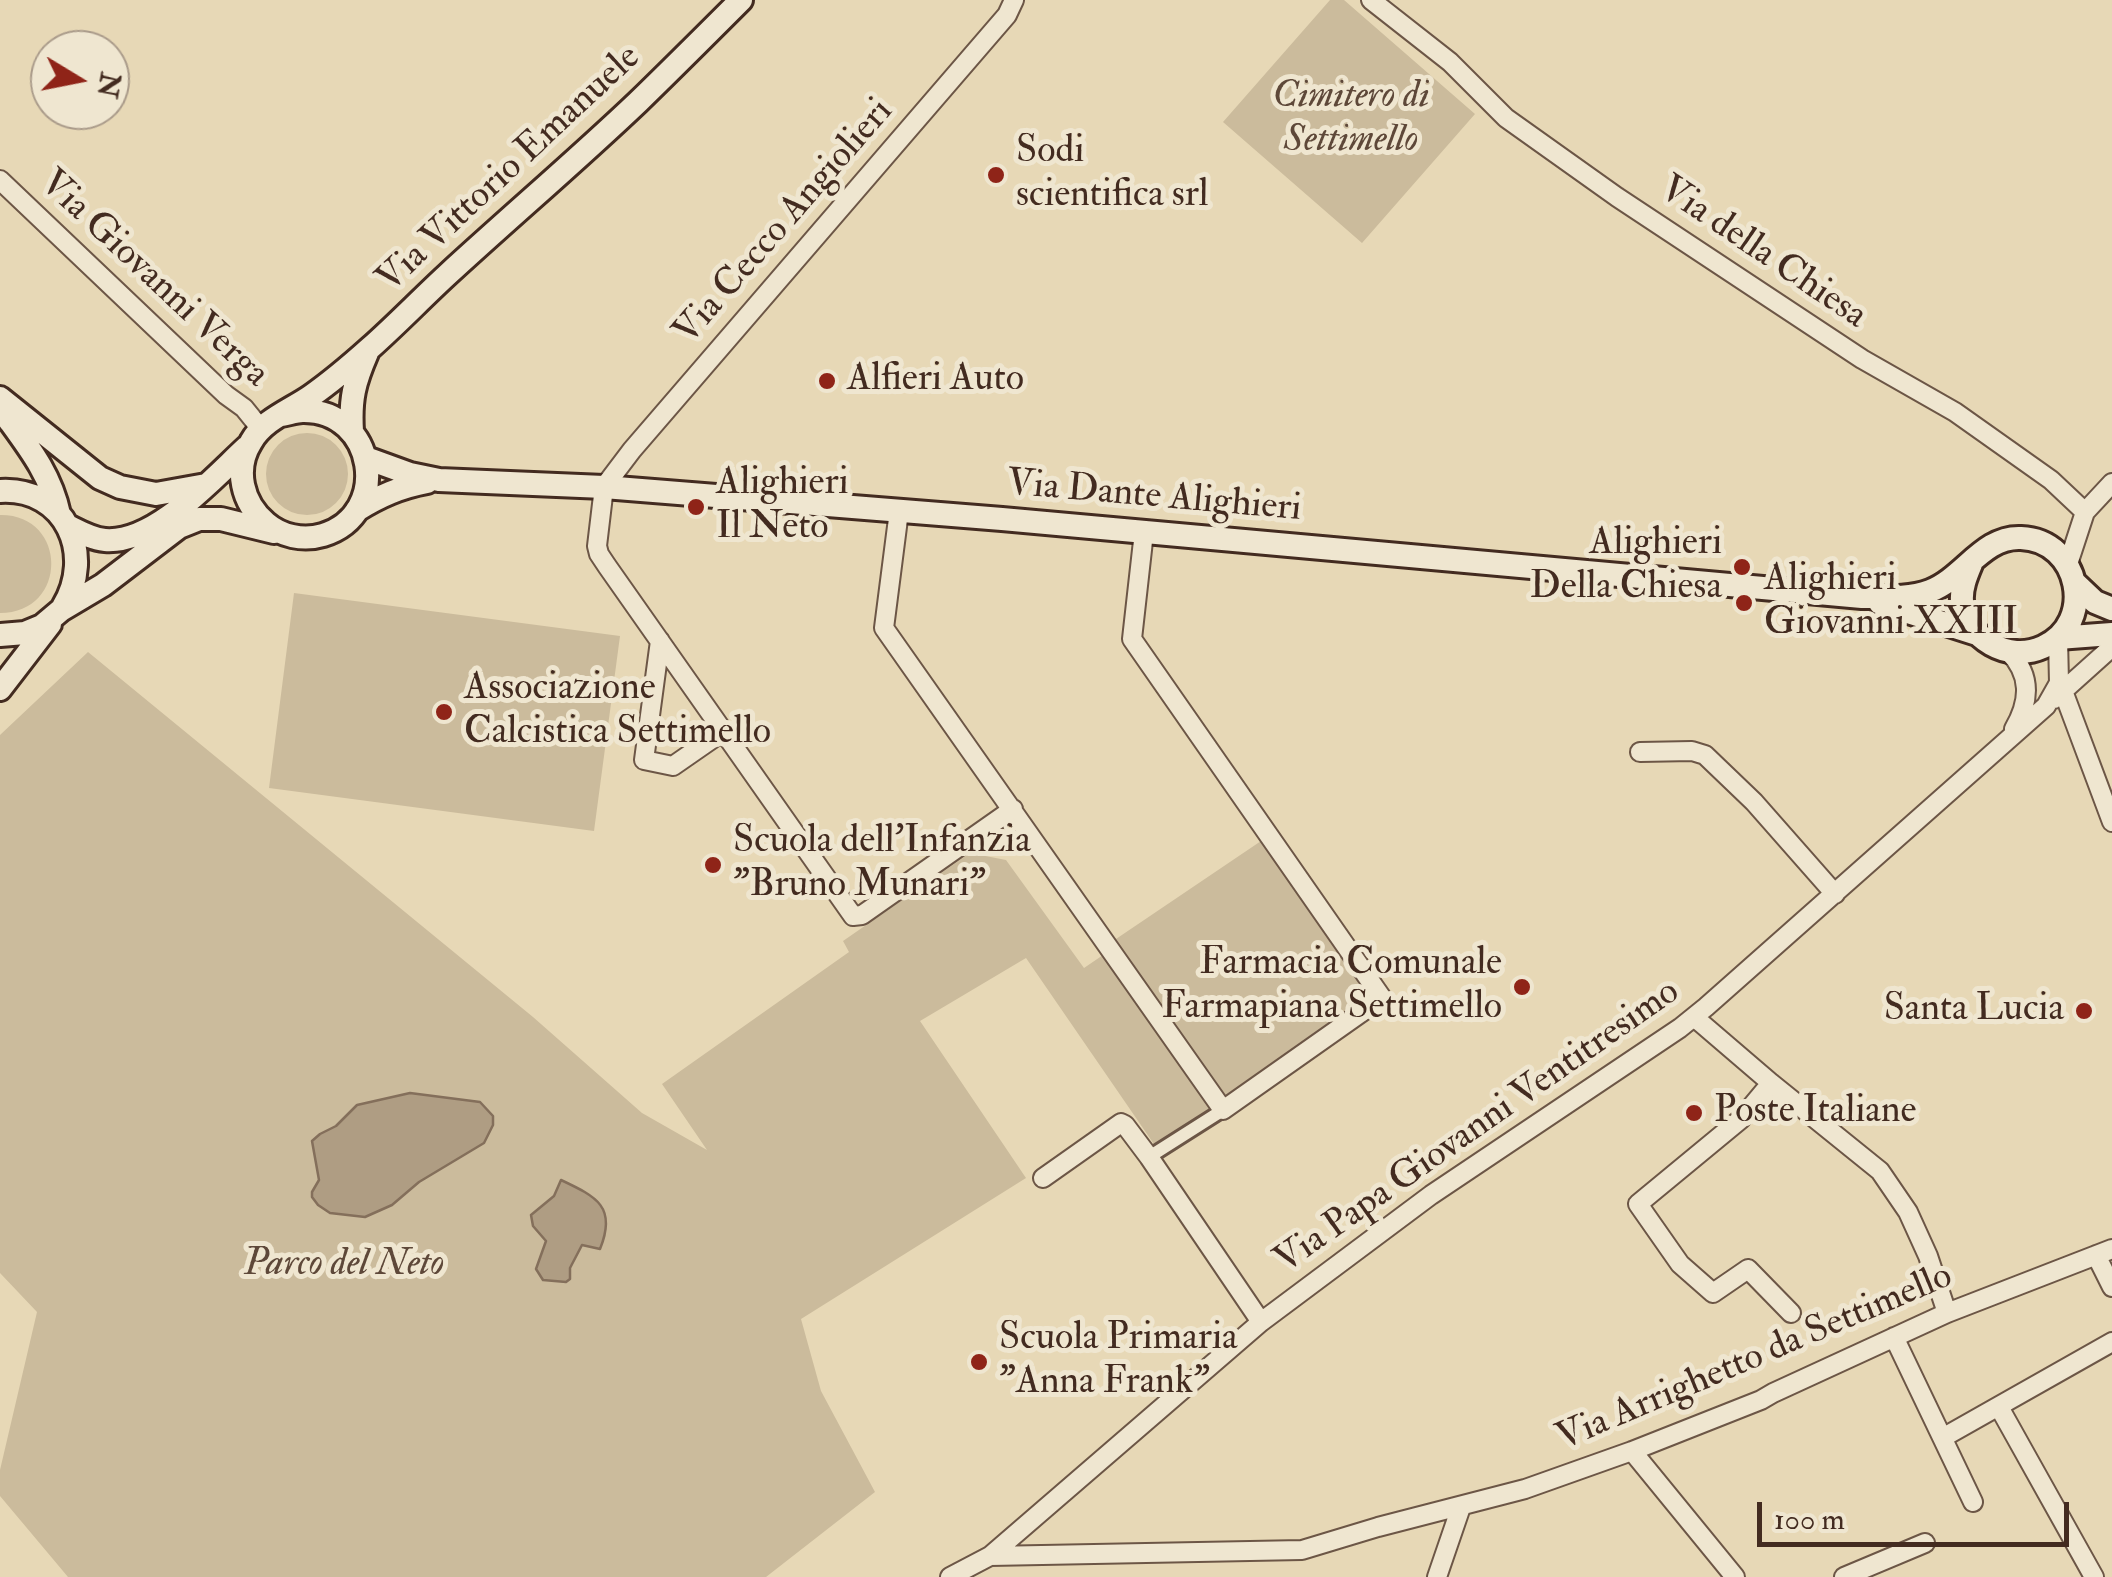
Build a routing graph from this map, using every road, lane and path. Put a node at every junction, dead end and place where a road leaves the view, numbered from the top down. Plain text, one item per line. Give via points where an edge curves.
1 (741, 0) edge
2 (1014, 0) edge
3 (1371, 0) edge
4 (0, 180) edge
5 (369, 349) junction
6 (0, 398) edge
7 (0, 407) edge
8 (281, 415) junction
9 (352, 431) junction
10 (254, 438) junction
11 (366, 458) junction
12 (439, 480) junction
13 (2112, 482) edge
14 (206, 485) junction
15 (604, 487) junction
16 (0, 492) edge
17 (357, 510) junction
18 (899, 512) junction
19 (2085, 512) junction
20 (64, 520) junction
21 (1144, 532) junction
22 (289, 536) junction
23 (1971, 564) junction
24 (2072, 574) junction
25 (1862, 597) junction
26 (2112, 609) edge
27 (59, 613) junction
28 (1976, 634) junction
29 (2112, 634) edge
30 (0, 635) edge
31 (2058, 638) junction
32 (660, 641) junction
33 (2112, 648) edge
34 (2008, 652) junction
35 (0, 689) edge
36 (2063, 691) junction
37 (2046, 706) junction
38 (722, 732) junction
39 (1998, 748) junction
40 (1640, 752) dead end
41 (1013, 809) junction
42 (2112, 822) edge
43 (1834, 894) junction
44 (1694, 1017) junction
45 (1771, 1083) junction
46 (1223, 1110) junction
47 (1150, 1157) junction
48 (1044, 1178) dead end
49 (2104, 1252) edge
50 (2112, 1287) edge
51 (1791, 1313) dead end
52 (1947, 1313) junction
53 (1261, 1322) junction
54 (1894, 1336) junction
55 (2112, 1342) edge
56 (1999, 1407) junction
57 (1944, 1438) junction
58 (1632, 1452) junction
59 (1974, 1502) dead end
60 (1462, 1507) junction
61 (1925, 1544) dead end
62 (990, 1556) junction
63 (950, 1577) edge
64 (1437, 1577) edge
65 (1734, 1577) edge
66 (1844, 1577) edge
67 (2094, 1577) edge

1 - 5 main road, Via Vittorio Emanuele
2 - 15 street, Via Cecco Angiolieri
3 - 19 street, Via della Chiesa via 1450,62 1506,118 1862,360 1955,412
4 - 10 street, Via Giovanni Verga via 244,408
5 - 8 main road, Via Vittorio Emanuele
5 - 9 main road, Via Vittorio Emanuele via 354,382
6 - 14 main road via 120,488 156,494
7 - 20 main road via 47,476
8 - 9 main road via 322,413
8 - 10 main road, Via Vittorio Emanuele
9 - 11 main road
10 - 14 main road, Via Vittorio Emanuele
10 - 22 main road via 242,464 248,501 272,529
11 - 12 main road, Via Dante Alighieri
11 - 17 main road via 365,494
12 - 15 main road, Via Dante Alighieri
12 - 17 main road, Via Dante Alighieri via 403,486
13 - 19 street
14 - 20 main road, Via Vittorio Emanuele via 129,537 91,537
15 - 18 main road, Via Dante Alighieri
15 - 32 street via 599,554
16 - 20 main road, Via Vittorio Emanuele via 36,498
17 - 22 main road via 320,536
18 - 21 main road, Via Dante Alighieri
18 - 41 street via 884,628
19 - 24 street
20 - 27 main road via 78,568
21 - 25 main road, Via Dante Alighieri
21 - 46 street via 1132,639 1382,998
22 - 27 main road via 199,519
23 - 24 main road, Via Dante Alighieri via 2000,540 2019,537 2055,550
23 - 25 main road, Via Dante Alighieri via 1916,596
23 - 28 main road via 1962,600
24 - 26 main road, Via Dante Alighieri via 2096,602
24 - 31 main road via 2074,613
25 - 28 main road, Via Dante Alighieri
27 - 30 main road via 25,633
27 - 35 main road
28 - 34 main road, Via Dante Alighieri
29 - 31 main road
31 - 34 main road via 2043,648
31 - 37 street via 2059,683
32 - 38 street
32 - 38 street via 644,760 673,766
33 - 36 street, Via Papa Giovanni Ventitresimo
34 - 39 street, Via Papa Giovanni Ventitresimo via 2027,688 2020,718
36 - 37 street, Via Papa Giovanni Ventitresimo
36 - 42 street
37 - 39 street, Via Papa Giovanni Ventitresimo
38 - 41 street via 854,916
39 - 43 street, Via Papa Giovanni Ventitresimo
40 - 43 street via 1705,755
41 - 46 street
43 - 44 street, Via Papa Giovanni Ventitresimo
44 - 45 street
44 - 53 street, Via Papa Giovanni Ventitresimo via 1431,1195
45 - 51 street via 1741,1120 1638,1204 1680,1264 1713,1293 1748,1268
45 - 52 street via 1880,1170 1908,1212
46 - 47 street
47 - 48 street via 1121,1123
47 - 53 street
49 - 50 street
49 - 52 street, Via Arrighetto da Settimello
52 - 54 street, Via Arrighetto da Settimello
53 - 62 street, Via Papa Giovanni Ventitresimo
54 - 57 street
54 - 58 street, Via Arrighetto da Settimello
55 - 56 street
56 - 57 street
56 - 67 street
57 - 59 street
58 - 60 street, Via Arrighetto da Settimello
58 - 65 street
60 - 62 street, Via Arrighetto da Settimello via 1294,1551
60 - 64 street
61 - 66 street
62 - 63 street, Via Arrighetto da Settimello

